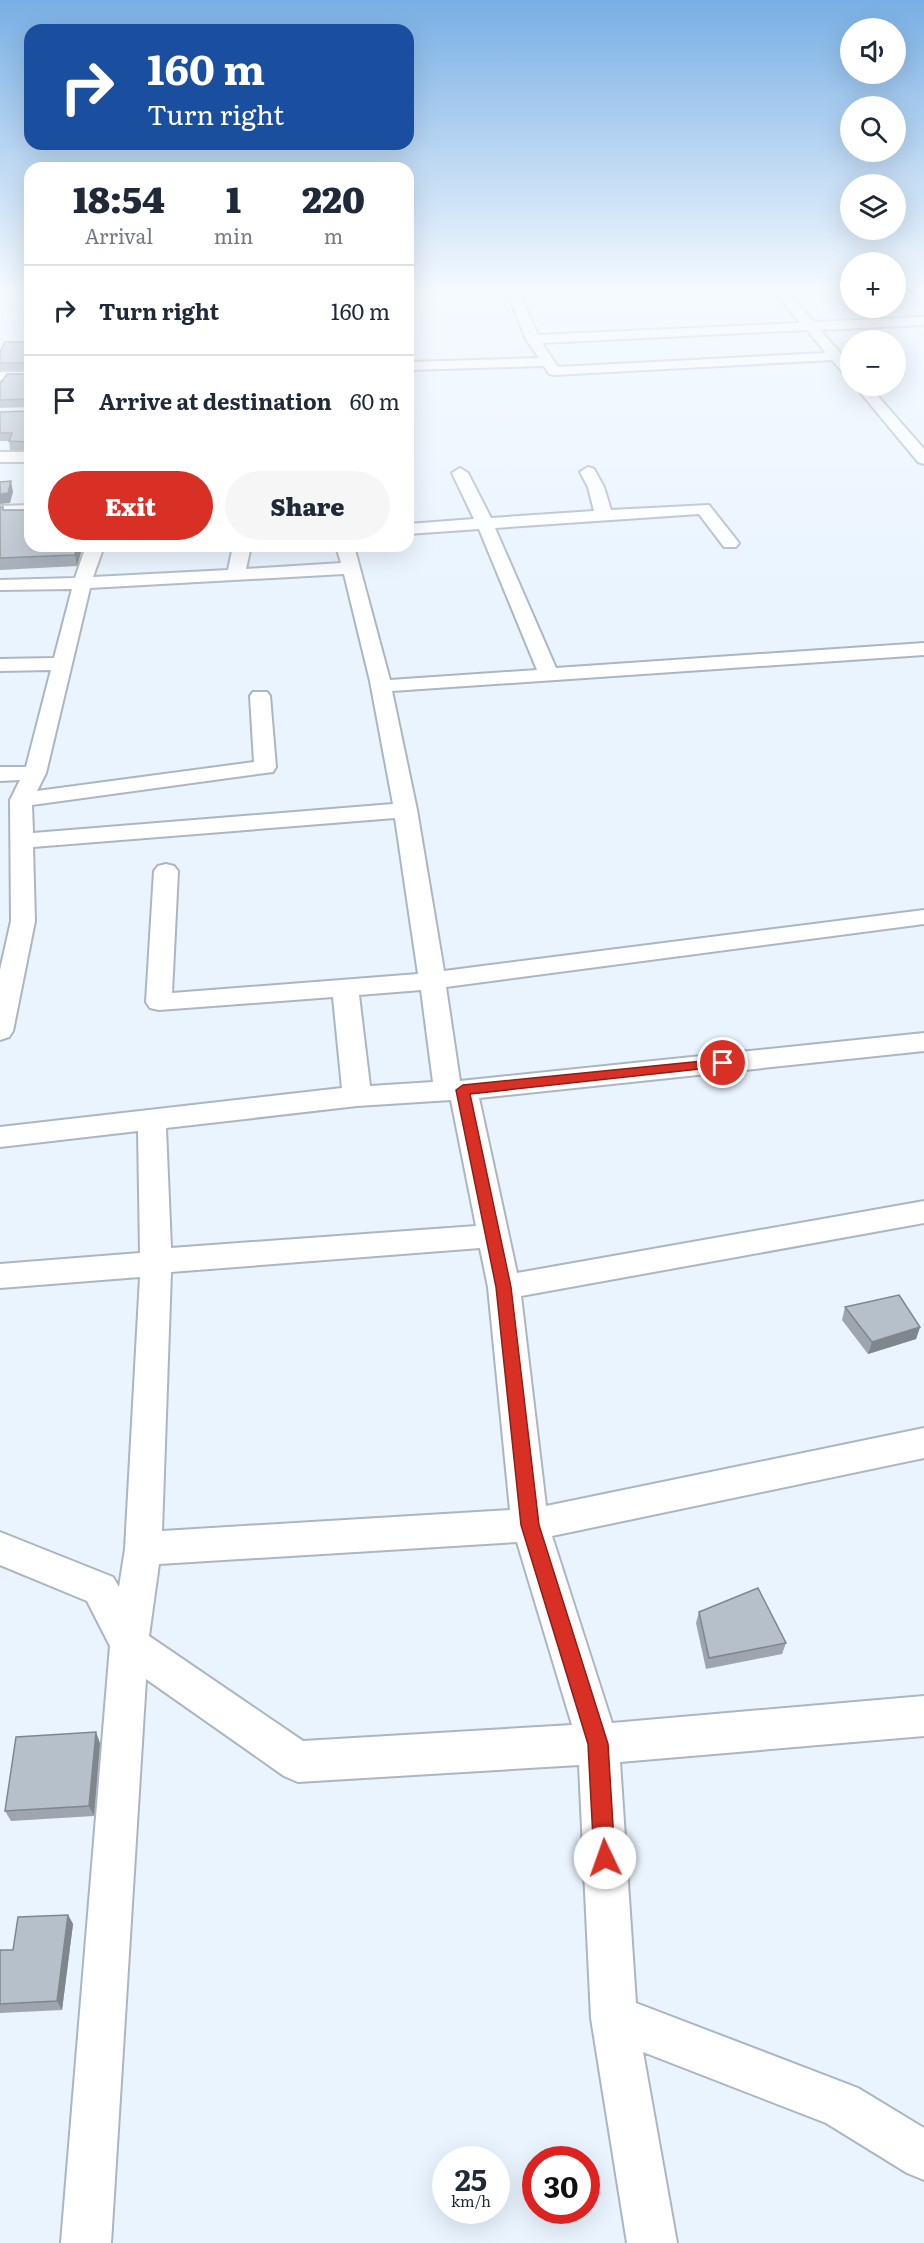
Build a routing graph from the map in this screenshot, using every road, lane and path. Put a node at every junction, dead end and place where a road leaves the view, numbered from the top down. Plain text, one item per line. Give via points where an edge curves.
1 (873, 399) edge
2 (0, 457) edge
3 (24, 457) edge
4 (924, 459) edge
5 (588, 472) dead end
6 (460, 473) dead end
7 (24, 510) edge
8 (0, 511) edge
9 (604, 517) junction
10 (484, 524) junction
11 (414, 528) edge
12 (730, 543) dead end
13 (93, 552) edge
14 (241, 552) edge
15 (348, 557) edge
16 (236, 574) junction
17 (82, 583) junction
18 (0, 585) edge
19 (924, 650) edge
20 (62, 664) junction
21 (0, 665) edge
22 (549, 675) junction
23 (382, 686) junction
24 (260, 696) dead end
25 (35, 773) junction
26 (0, 774) edge
27 (21, 800) junction
28 (405, 810) junction
29 (22, 840) junction
30 (166, 871) dead end
31 (924, 917) edge
32 (11, 919) edge
33 (432, 981) junction
34 (345, 988) junction
35 (0, 1031) edge
36 (924, 1042) edge
37 (455, 1090) junction
38 (357, 1096) junction
39 (152, 1122) junction
40 (0, 1137) edge
41 (924, 1212) edge
42 (493, 1236) junction
43 (156, 1264) junction
44 (0, 1276) edge
45 (504, 1287) junction
46 (924, 1443) edge
47 (530, 1525) junction
48 (0, 1548) edge
49 (142, 1549) junction
50 (129, 1644) junction
51 (924, 1716) edge
52 (598, 1744) junction
53 (614, 2018) junction
54 (924, 2156) edge
55 (86, 2243) edge
56 (652, 2243) edge

1 - 4 street
2 - 3 street
5 - 9 street
6 - 10 street
7 - 8 street
9 - 10 street
9 - 12 street via 703,509
10 - 11 street
10 - 22 street
13 - 17 street
14 - 16 street
15 - 16 street
15 - 23 street
16 - 17 street
17 - 18 street
17 - 20 street
19 - 22 street
20 - 21 street
20 - 25 street
22 - 23 street
23 - 28 street
24 - 27 street via 265,767
25 - 26 street
25 - 27 street
27 - 29 street
28 - 29 street
28 - 33 street
29 - 32 street
30 - 34 street via 159,1002
31 - 33 street
32 - 35 street
33 - 34 street
33 - 37 street
34 - 38 street
36 - 37 street
37 - 38 street
37 - 42 street
38 - 39 street
39 - 40 street
39 - 43 street
41 - 45 street
42 - 43 street
42 - 45 street
43 - 44 street
43 - 49 street
45 - 47 street
46 - 47 street
47 - 49 street
47 - 52 street
48 - 50 street via 100,1589
49 - 50 street
50 - 52 street via 298,1762
50 - 55 street
51 - 52 street
52 - 53 street
53 - 54 street via 841,2105
53 - 56 street

